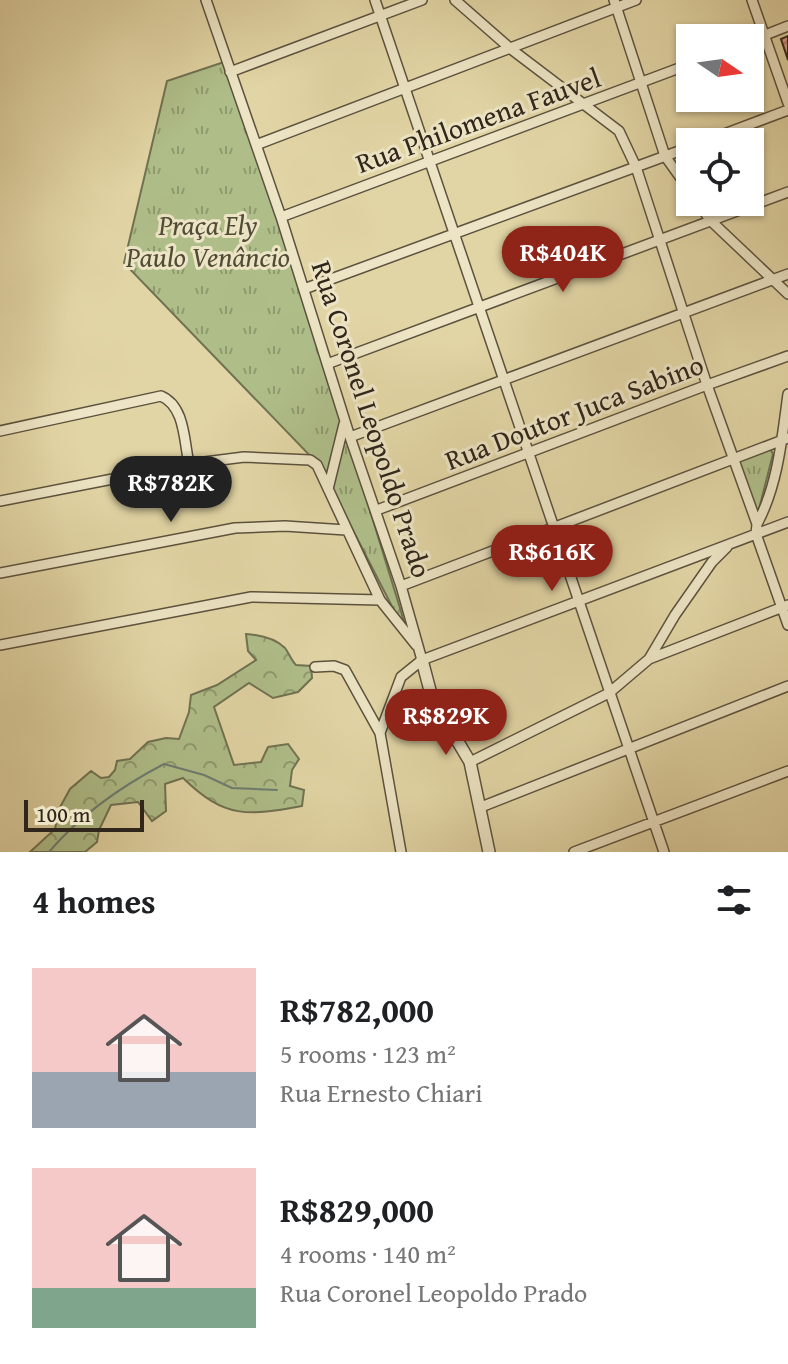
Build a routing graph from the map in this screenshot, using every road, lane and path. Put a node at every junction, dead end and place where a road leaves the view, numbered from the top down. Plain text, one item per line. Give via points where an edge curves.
1 (206, 0) edge
2 (375, 0) edge
3 (422, 0) edge
4 (455, 0) edge
5 (636, 0) edge
6 (752, 0) edge
7 (615, 4) edge
8 (380, 16) junction
9 (760, 24) edge
10 (788, 26) edge
11 (764, 35) joint
12 (511, 49) junction
13 (676, 69) edge
14 (230, 72) junction
15 (641, 83) junction
16 (405, 90) junction
17 (788, 103) edge
18 (587, 104) junction
19 (788, 110) edge
20 (740, 128) edge
21 (256, 145) junction
22 (676, 152) edge
23 (665, 156) junction
24 (429, 162) junction
25 (636, 167) junction
26 (676, 171) edge
27 (788, 192) edge
28 (707, 216) edge
29 (281, 217) junction
30 (710, 220) junction
31 (453, 234) junction
32 (659, 239) junction
33 (788, 274) edge
34 (773, 280) junction
35 (304, 289) junction
36 (788, 294) edge
37 (478, 309) junction
38 (683, 313) junction
39 (788, 356) edge
40 (327, 364) junction
41 (504, 379) junction
42 (707, 385) junction
43 (788, 394) edge
44 (345, 421) junction
45 (0, 431) edge
46 (350, 437) junction
47 (785, 439) edge
48 (529, 454) junction
49 (733, 458) junction
50 (189, 464) junction
51 (328, 489) junction
52 (0, 501) edge
53 (377, 510) junction
54 (788, 522) edge
55 (553, 527) junction
56 (757, 529) junction
57 (346, 530) junction
58 (730, 545) junction
59 (0, 573) edge
60 (401, 586) junction
61 (380, 600) junction
62 (578, 601) junction
63 (785, 606) edge
64 (788, 625) edge
65 (0, 645) edge
66 (418, 647) junction
67 (649, 659) junction
68 (422, 660) junction
69 (315, 667) dead end
70 (788, 686) edge
71 (609, 693) junction
72 (380, 733) junction
73 (629, 747) junction
74 (470, 762) junction
75 (788, 771) edge
76 (481, 807) junction
77 (654, 823) junction
78 (401, 852) edge
79 (489, 852) edge
80 (574, 852) edge
81 (664, 852) edge

1 - 14 street, Rua Coronel Leopoldo Prado
2 - 8 street
3 - 8 street
4 - 12 street
5 - 7 street
6 - 9 street
7 - 12 street
7 - 15 street
8 - 14 street
8 - 16 street
10 - 11 street
11 - 17 street
12 - 16 street
12 - 18 street
13 - 15 street, Rua Philomena Fauvel
14 - 21 street, Rua Coronel Leopoldo Prado
15 - 18 street, Rua Philomena Fauvel
15 - 23 street
16 - 21 street
16 - 24 street
18 - 24 street, Rua Philomena Fauvel
18 - 25 street via 619,131
19 - 20 street
21 - 29 street, Rua Coronel Leopoldo Prado
22 - 23 street
23 - 25 street
23 - 26 street
24 - 29 street, Rua Philomena Fauvel
24 - 31 street
25 - 31 street
25 - 32 street
27 - 30 street
28 - 30 street
29 - 35 street, Rua Coronel Leopoldo Prado
30 - 32 street
30 - 34 street
31 - 35 street
31 - 37 street
32 - 37 street
32 - 38 street
33 - 34 street
34 - 36 street
34 - 38 street
35 - 40 street, Rua Coronel Leopoldo Prado
37 - 40 street
37 - 41 street
38 - 41 street
38 - 42 street
39 - 42 street, Rua Doutor Juca Sabino
40 - 44 street, Rua Coronel Leopoldo Prado
41 - 46 street
41 - 48 street
42 - 48 street, Rua Doutor Juca Sabino
42 - 49 street
43 - 47 street
44 - 46 street, Rua Coronel Leopoldo Prado
44 - 51 street
45 - 50 street via 161,396 178,409
46 - 53 street, Rua Coronel Leopoldo Prado
47 - 49 street
47 - 56 street
48 - 53 street, Rua Doutor Juca Sabino
48 - 55 street
49 - 55 street
49 - 56 street
50 - 51 street via 244,457 310,460
50 - 52 street
51 - 57 street
53 - 60 street, Rua Coronel Leopoldo Prado
54 - 56 street
55 - 60 street
55 - 62 street
56 - 58 street
56 - 63 street
57 - 59 street via 235,528
57 - 61 street
58 - 62 street
58 - 67 street via 712,562
60 - 66 street, Rua Coronel Leopoldo Prado
61 - 65 street via 251,597
61 - 66 street
62 - 68 street
62 - 71 street
63 - 64 street
63 - 67 street
66 - 68 street, Rua Coronel Leopoldo Prado
67 - 71 street
68 - 72 street via 401,677
68 - 74 street, Rua Coronel Leopoldo Prado via 432,698
69 - 72 street via 345,670
70 - 73 street
71 - 73 street
71 - 74 street
72 - 78 street
73 - 76 street
73 - 77 street
74 - 76 street, Rua Coronel Leopoldo Prado
75 - 77 street
76 - 79 street, Rua Coronel Leopoldo Prado
77 - 80 street
77 - 81 street

